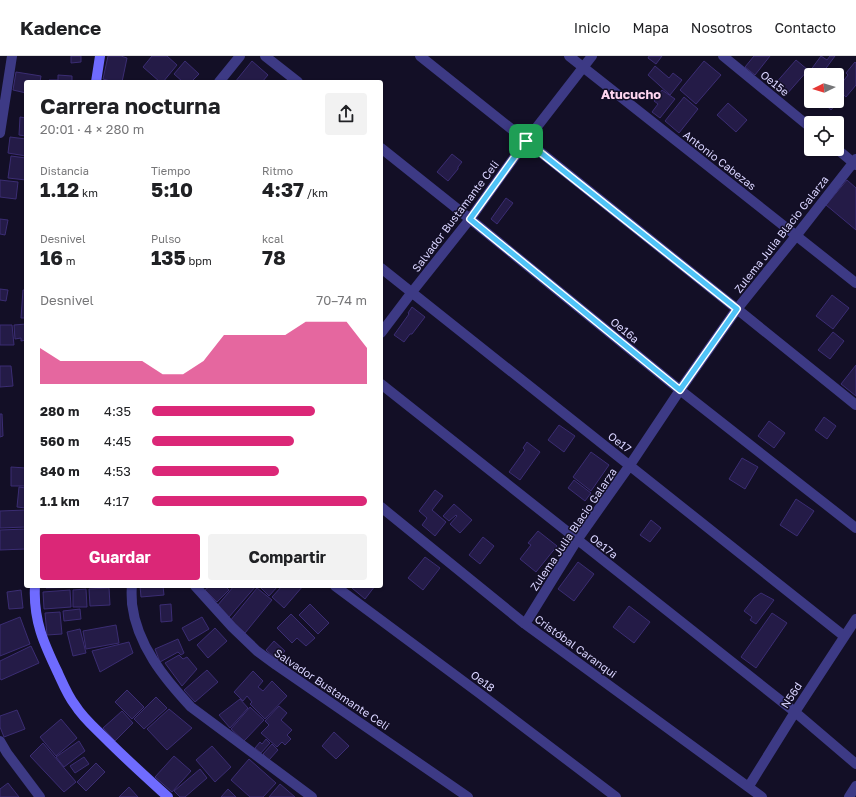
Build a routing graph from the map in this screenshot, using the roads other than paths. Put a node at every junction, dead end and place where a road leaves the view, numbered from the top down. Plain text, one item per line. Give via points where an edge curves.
1 (12, 56) edge
2 (100, 56) edge
3 (240, 56) edge
4 (265, 56) edge
5 (420, 56) edge
6 (569, 56) edge
7 (592, 56) edge
8 (723, 56) edge
9 (583, 67) junction
10 (96, 80) edge
11 (222, 80) edge
12 (295, 80) edge
13 (804, 122) edge
14 (0, 133) edge
15 (526, 141) junction
16 (383, 150) edge
17 (844, 154) edge
18 (855, 162) edge
19 (470, 219) junction
20 (796, 236) junction
21 (383, 270) edge
22 (856, 283) edge
23 (412, 292) junction
24 (737, 309) junction
25 (383, 330) edge
26 (383, 386) edge
27 (680, 390) junction
28 (856, 405) edge
29 (630, 465) junction
30 (383, 509) edge
31 (856, 528) edge
32 (577, 540) junction
33 (36, 588) edge
34 (132, 588) edge
35 (197, 588) edge
36 (338, 588) edge
37 (856, 619) edge
38 (525, 624) junction
39 (844, 636) junction
40 (795, 712) junction
41 (0, 741) edge
42 (856, 764) edge
43 (749, 786) junction
44 (856, 786) edge
45 (40, 797) edge
46 (168, 797) edge
47 (312, 797) edge
48 (468, 797) edge
49 (616, 797) edge
50 (762, 797) edge
51 (849, 797) edge

1 - 14 street
2 - 10 street
3 - 11 street
4 - 12 street
5 - 15 street
6 - 9 street, Antonio Cabezas
7 - 9 street, Salvador Bustamante Celi
8 - 13 street, Oe15e
9 - 15 street, Salvador Bustamante Celi
9 - 20 street, Antonio Cabezas
15 - 19 street, Salvador Bustamante Celi
15 - 24 street
16 - 19 street, Oe16a
17 - 18 street
18 - 20 street, Zulema Julia Blacio Galarza
19 - 23 street, Salvador Bustamante Celi
19 - 27 street, Oe16a
20 - 22 street, Antonio Cabezas
20 - 24 street, Zulema Julia Blacio Galarza
21 - 23 street, Oe17
23 - 25 street, Salvador Bustamante Celi
23 - 29 street, Oe17
24 - 27 street, Zulema Julia Blacio Galarza
24 - 28 street
26 - 32 street, Oe17a
27 - 29 street, Zulema Julia Blacio Galarza
27 - 31 street, Oe16a
29 - 32 street, Zulema Julia Blacio Galarza
29 - 39 street, Oe17
30 - 38 street, Cristóbal Caranqui
32 - 38 street, Zulema Julia Blacio Galarza
32 - 40 street, Oe17a
33 - 46 street via 36,611 41,633 75,705 88,722
34 - 47 street via 134,617 145,647 176,692 191,707
35 - 48 street, Salvador Bustamante Celi via 257,651
36 - 49 street, Oe18
37 - 39 street, N56d
38 - 43 street, Cristóbal Caranqui
39 - 40 street, N56d
40 - 42 street, Oe17a
40 - 43 street, N56d
41 - 45 street
43 - 50 street, Cristóbal Caranqui
44 - 51 street

